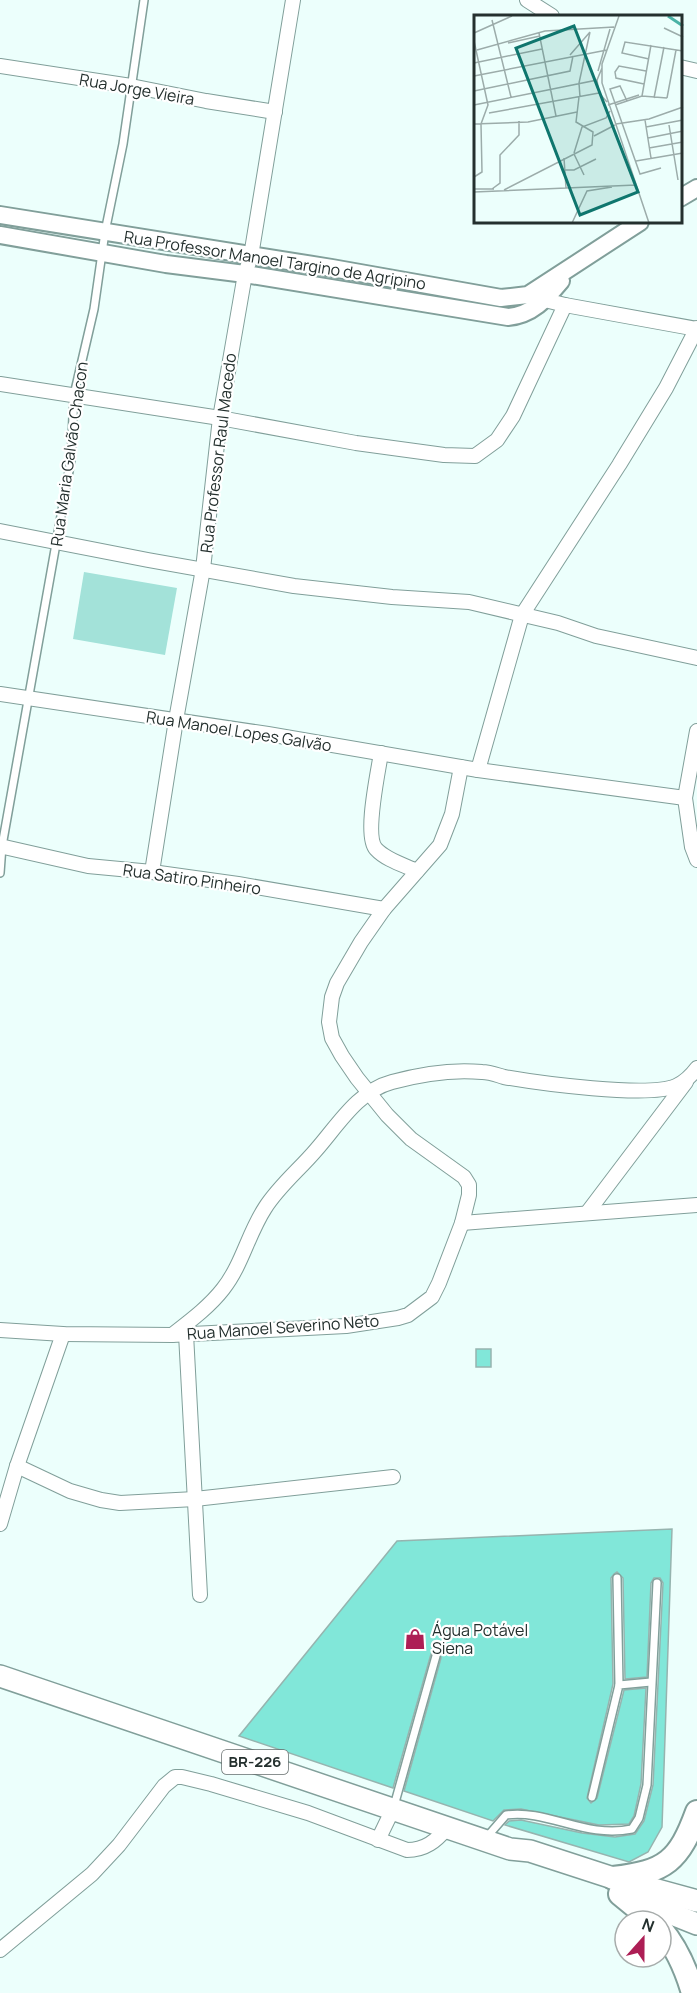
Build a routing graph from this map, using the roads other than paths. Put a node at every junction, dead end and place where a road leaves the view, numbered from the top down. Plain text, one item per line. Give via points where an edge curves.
1 (144, 0) edge
2 (293, 0) edge
3 (527, 0) edge
4 (550, 15) edge
5 (0, 66) edge
6 (682, 67) edge
7 (697, 71) edge
8 (130, 86) junction
9 (275, 112) junction
10 (697, 188) edge
11 (682, 197) edge
12 (0, 215) edge
13 (637, 224) edge
14 (105, 232) junction
15 (0, 235) edge
16 (102, 252) junction
17 (251, 256) junction
18 (245, 274) junction
19 (540, 295) junction
20 (565, 305) junction
21 (697, 328) edge
22 (0, 384) edge
23 (74, 395) junction
24 (220, 418) junction
25 (0, 531) edge
26 (57, 541) junction
27 (203, 569) junction
28 (522, 615) junction
29 (697, 658) edge
30 (0, 694) edge
31 (28, 699) junction
32 (176, 720) junction
33 (697, 731) edge
34 (381, 753) junction
35 (461, 767) junction
36 (478, 770) junction
37 (684, 798) junction
38 (1, 846) edge
39 (697, 860) edge
40 (417, 871) junction
41 (152, 872) junction
42 (0, 873) edge
43 (384, 909) junction
44 (693, 1073) edge
45 (369, 1093) junction
46 (697, 1205) edge
47 (587, 1213) junction
48 (462, 1223) junction
49 (0, 1330) edge
50 (63, 1334) junction
51 (179, 1334) junction
52 (17, 1466) junction
53 (393, 1478) dead end
54 (195, 1499) junction
55 (0, 1524) edge
56 (617, 1578) dead end
57 (657, 1583) dead end
58 (201, 1595) dead end
59 (436, 1656) dead end
60 (0, 1676) edge
61 (651, 1682) junction
62 (619, 1685) junction
63 (592, 1797) dead end
64 (393, 1809) junction
65 (697, 1812) edge
66 (447, 1828) junction
67 (378, 1840) junction
68 (485, 1840) junction
69 (617, 1886) junction
70 (697, 1901) edge
71 (641, 1909) edge
72 (697, 1924) edge
73 (673, 1945) edge
74 (0, 1950) edge
75 (693, 1993) edge

1 - 8 lane, Rua Maria Galvão Chacon
2 - 9 street, Rua Professor Raul Macedo
3 - 4 street
5 - 8 street, Rua Jorge Vieira
6 - 7 street
8 - 9 street, Rua Jorge Vieira
8 - 14 lane, Rua Maria Galvão Chacon
9 - 17 street, Rua Professor Raul Macedo
10 - 11 street
12 - 14 street, Rua Professor Manoel Targino de Agripino
13 - 19 street via 574,266
14 - 16 lane, Rua Maria Galvão Chacon
14 - 17 street, Rua Professor Manoel Targino de Agripino
15 - 16 street, Rua Professor Manoel Targino de Agripino
16 - 18 street, Rua Professor Manoel Targino de Agripino
16 - 23 lane, Rua Maria Galvão Chacon via 94,309
17 - 18 street, Rua Professor Raul Macedo
17 - 19 street, Rua Professor Manoel Targino de Agripino via 501,298
18 - 19 street, Rua Professor Manoel Targino de Agripino via 508,317 520,316
18 - 24 street, Rua Professor Raul Macedo
19 - 20 street, Rua Professor Manoel Targino de Agripino
20 - 21 street, Rua Professor Manoel Targino de Agripino
20 - 24 street via 513,417 497,440 475,456 356,444
21 - 28 street via 649,417
22 - 23 street
23 - 24 street
23 - 26 lane, Rua Maria Galvão Chacon via 71,460
24 - 27 street, Rua Professor Raul Macedo
25 - 26 street
26 - 27 street
26 - 31 lane, Rua Maria Galvão Chacon
27 - 28 street via 294,585 469,602
27 - 32 street, Rua Professor Raul Macedo
28 - 29 street
28 - 36 street
30 - 31 street, Rua Manoel Lopes Galvão
31 - 32 street, Rua Manoel Lopes Galvão
31 - 38 lane, Rua Maria Galvão Chacon
32 - 34 street, Rua Manoel Lopes Galvão
32 - 41 street, Rua Professor Raul Macedo
33 - 37 street
34 - 35 street, Rua Manoel Lopes Galvão
34 - 40 street via 372,842 381,854
35 - 36 street, Rua Manoel Lopes Galvão
35 - 40 street, Rua Manoel Severino Neto via 447,831 433,855
36 - 37 street, Rua Manoel Lopes Galvão
37 - 39 street
38 - 41 street, Rua Satiro Pinheiro via 88,866
38 - 42 lane, Rua Maria Galvão Chacon
40 - 43 street, Rua Manoel Severino Neto
41 - 43 street, Rua Satiro Pinheiro
43 - 45 street, Rua Manoel Severino Neto via 342,974 329,1012 332,1038
44 - 45 street via 676,1086 631,1090 454,1071 416,1076 378,1086
44 - 47 street
45 - 48 street, Rua Manoel Severino Neto via 411,1139 464,1177 469,1195
45 - 51 street via 347,1112 275,1194 225,1287
46 - 47 street
47 - 48 street
48 - 51 street, Rua Manoel Severino Neto via 432,1297 408,1315 346,1326
49 - 50 street, Rua Manoel Severino Neto
50 - 51 street, Rua Manoel Severino Neto
50 - 52 street
51 - 54 street
52 - 54 street via 70,1491 101,1500 145,1503
52 - 55 street
53 - 54 street
54 - 58 street
56 - 62 lane
57 - 61 lane
59 - 64 lane
60 - 64 main road, BR-226
61 - 62 lane
61 - 68 lane via 647,1785 639,1818 632,1829 606,1832 521,1813 506,1815
62 - 63 lane
64 - 66 main road, BR-226
64 - 67 street
65 - 69 highway via 687,1838 669,1862
66 - 67 street via 434,1842 414,1850
66 - 68 main road, BR-226
67 - 74 street via 257,1797 176,1777 164,1786 92,1874
68 - 69 main road, BR-226 via 530,1851
69 - 70 main road, BR-226
69 - 71 highway
69 - 72 main road, BR-226
73 - 75 highway

